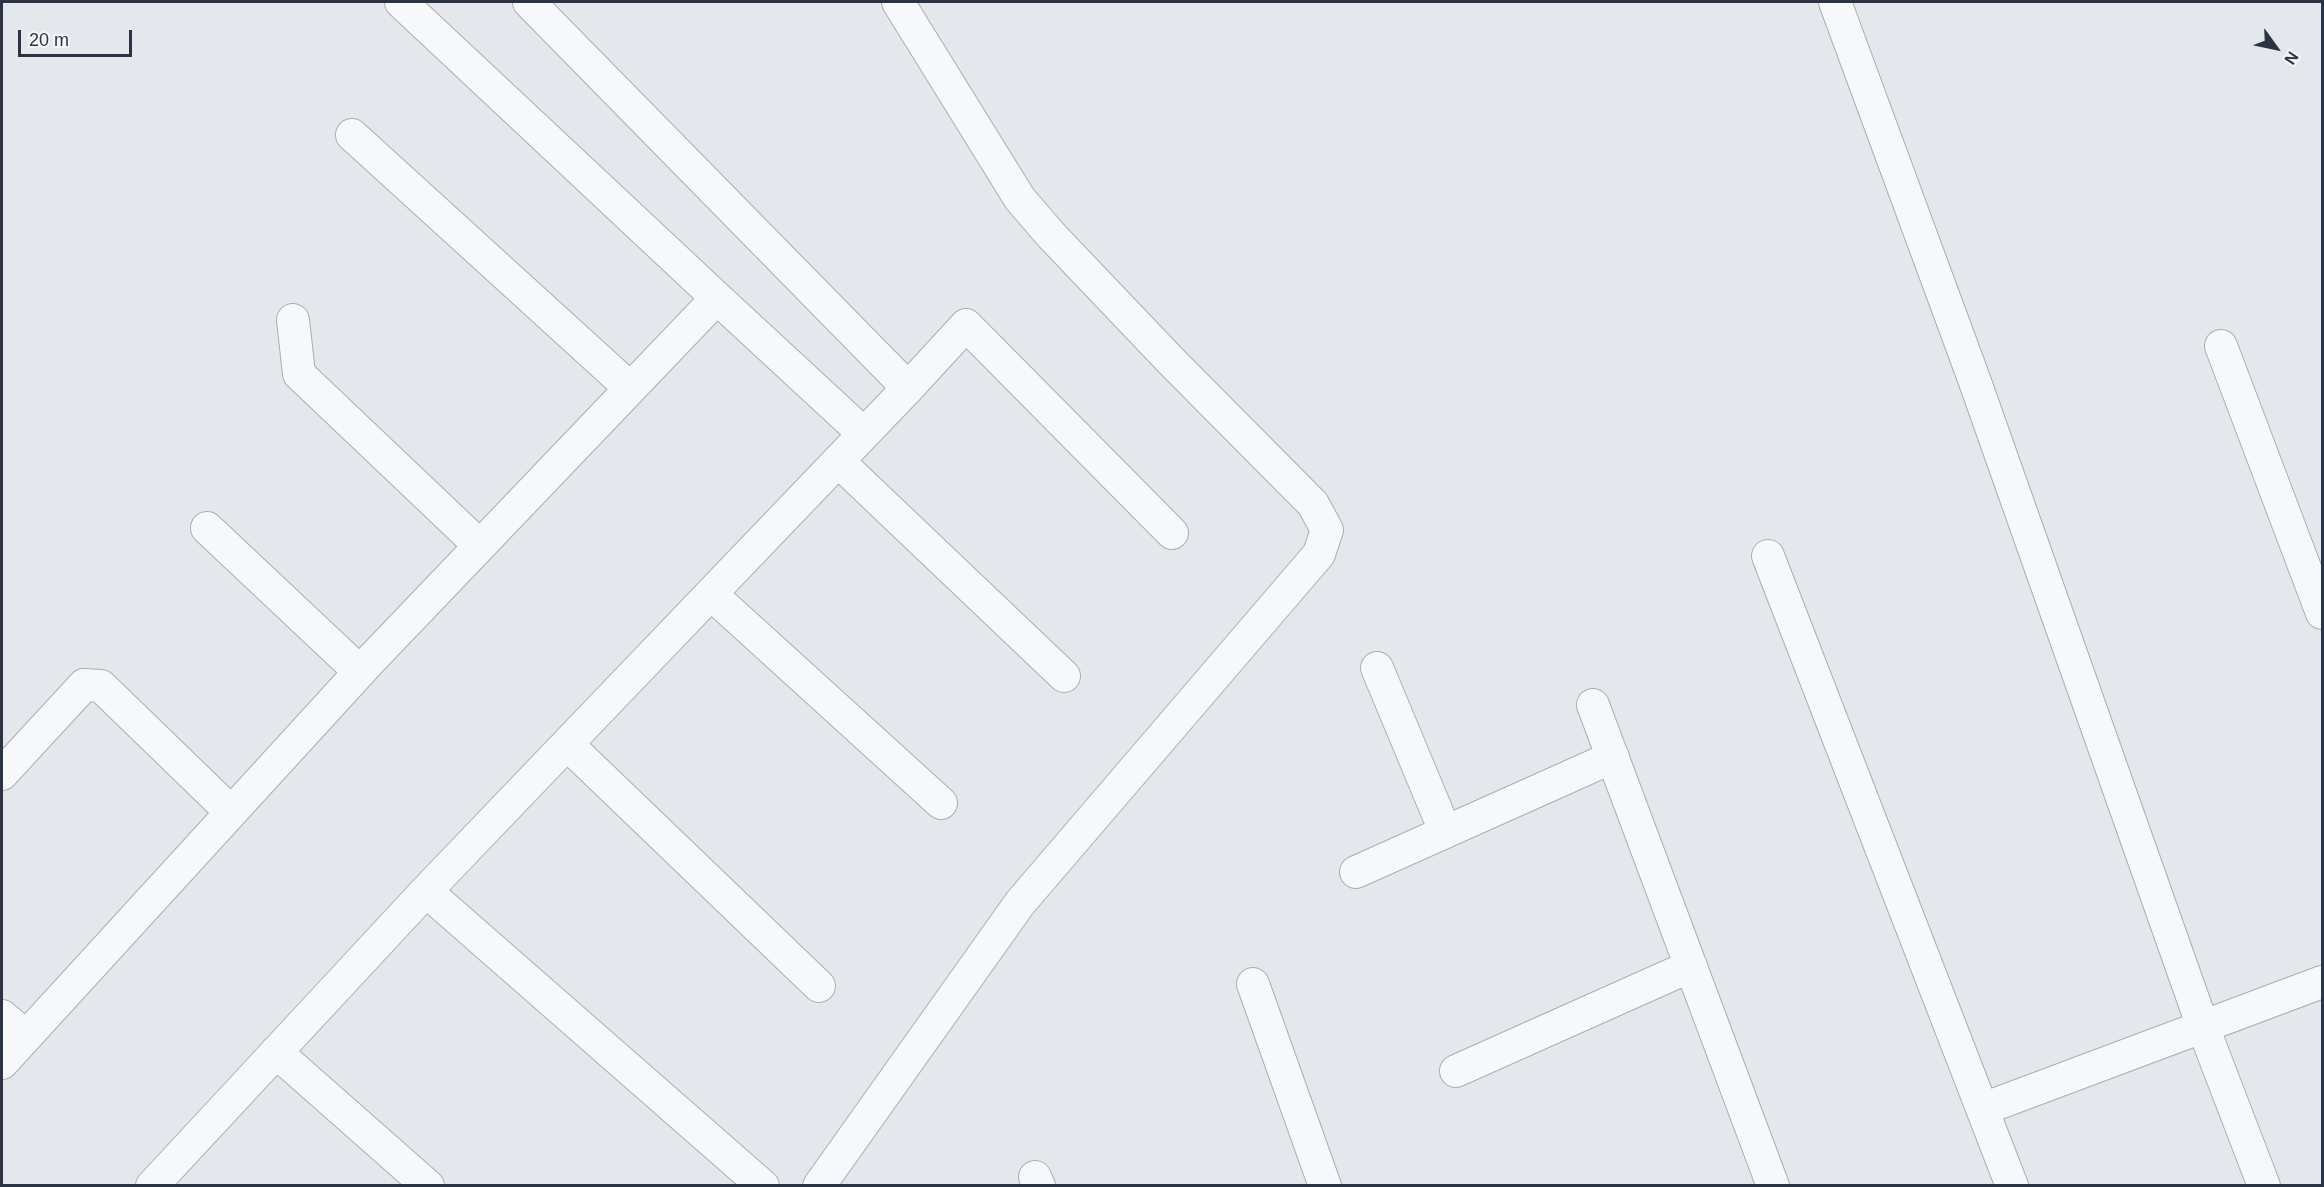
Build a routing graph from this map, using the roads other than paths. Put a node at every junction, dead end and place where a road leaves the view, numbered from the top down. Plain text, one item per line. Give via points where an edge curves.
1 (401, 2) edge
2 (529, 2) edge
3 (898, 2) edge
4 (1835, 2) edge
5 (352, 135) dead end
6 (717, 298) junction
7 (293, 320) dead end
8 (2221, 346) dead end
9 (630, 388) junction
10 (908, 388) junction
11 (864, 434) junction
12 (838, 461) junction
13 (207, 528) dead end
14 (1172, 533) dead end
15 (480, 546) junction
16 (1768, 556) dead end
17 (711, 594) junction
18 (2322, 613) edge
19 (1377, 668) dead end
20 (360, 672) junction
21 (1064, 676) dead end
22 (1593, 705) dead end
23 (567, 744) junction
24 (1613, 757) junction
25 (2, 774) edge
26 (941, 803) dead end
27 (231, 812) junction
28 (1446, 831) junction
29 (1356, 872) dead end
30 (426, 891) junction
31 (1691, 966) junction
32 (2322, 982) edge
33 (1253, 984) dead end
34 (819, 986) dead end
35 (2, 1016) edge
36 (2203, 1027) junction
37 (26, 1036) junction
38 (276, 1052) junction
39 (2, 1063) edge
40 (1456, 1071) dead end
41 (1983, 1109) junction
42 (1764, 1182) edge
43 (152, 1185) edge
44 (428, 1185) edge
45 (763, 1185) edge
46 (819, 1185) edge
47 (1325, 1185) edge
48 (2012, 1185) edge
49 (2264, 1185) edge

1 - 6 street
2 - 10 street
3 - 46 street via 1020,199 1172,362 1313,504 1327,530 1319,554 1020,903
4 - 36 street via 1974,379
5 - 9 street
6 - 9 street
6 - 11 street
7 - 15 street via 299,374
8 - 18 street
9 - 15 street
10 - 11 street
10 - 14 street via 966,325
11 - 12 street
12 - 17 street
12 - 21 street
13 - 20 street
15 - 20 street
16 - 41 street
17 - 23 street
17 - 26 street
19 - 28 street
20 - 27 street
22 - 24 street
23 - 30 street
23 - 34 street
24 - 28 street
24 - 31 street
25 - 27 street via 84,685 101,686
27 - 37 street
28 - 29 street
30 - 38 street
30 - 45 street
31 - 40 street
31 - 42 street
32 - 36 street
33 - 47 street
35 - 37 street
36 - 41 street
36 - 49 street
37 - 39 street
38 - 43 street
38 - 44 street
41 - 48 street

